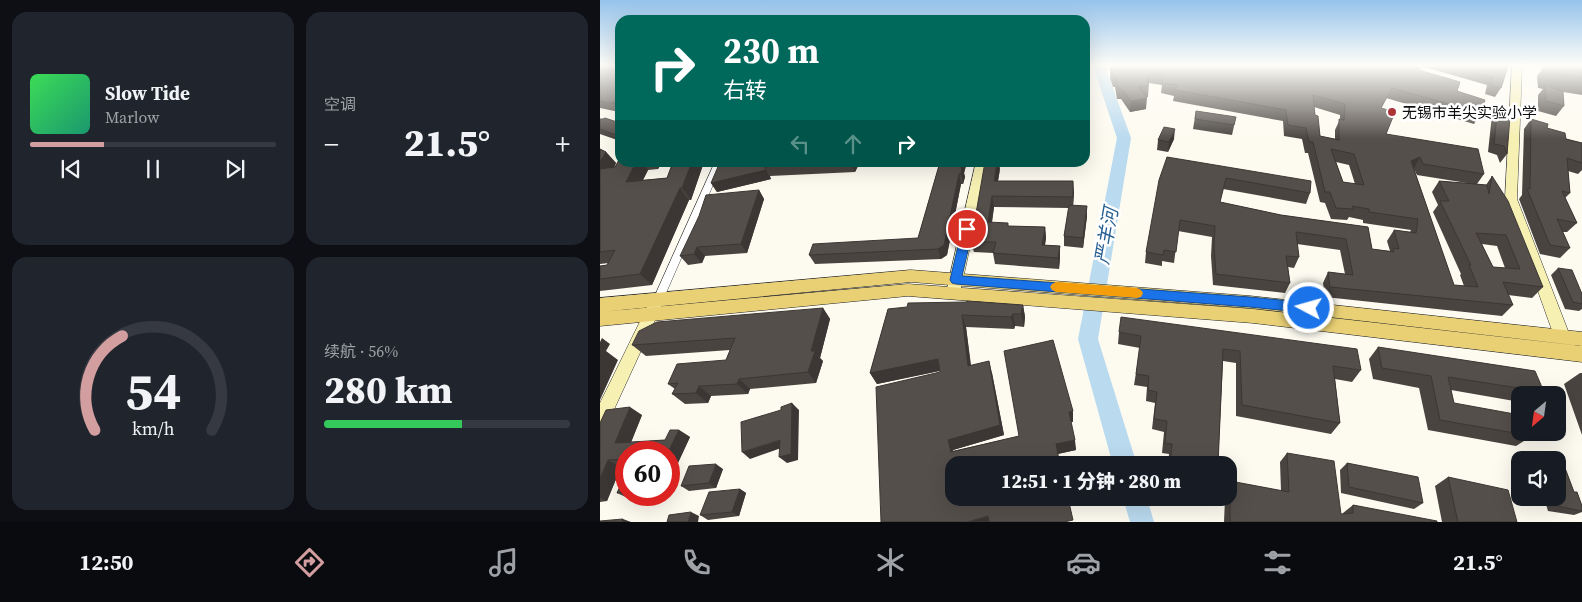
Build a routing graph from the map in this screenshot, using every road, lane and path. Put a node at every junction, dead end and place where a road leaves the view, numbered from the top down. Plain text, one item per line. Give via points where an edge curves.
1 (1516, 90) edge
2 (717, 167) edge
3 (981, 167) edge
4 (955, 286) junction
5 (658, 300) junction
6 (1134, 300) junction
7 (600, 305) edge
8 (650, 314) junction
9 (600, 319) edge
10 (1562, 336) junction
11 (1582, 339) edge
12 (1582, 354) edge
13 (600, 421) edge

1 - 10 street via 1511,199
2 - 5 street
3 - 4 street
4 - 5 main road via 911,276
4 - 6 main road
4 - 8 main road
5 - 7 main road
5 - 8 street
6 - 10 main road via 1250,302
6 - 12 main road
8 - 9 main road
8 - 13 street
10 - 11 main road

